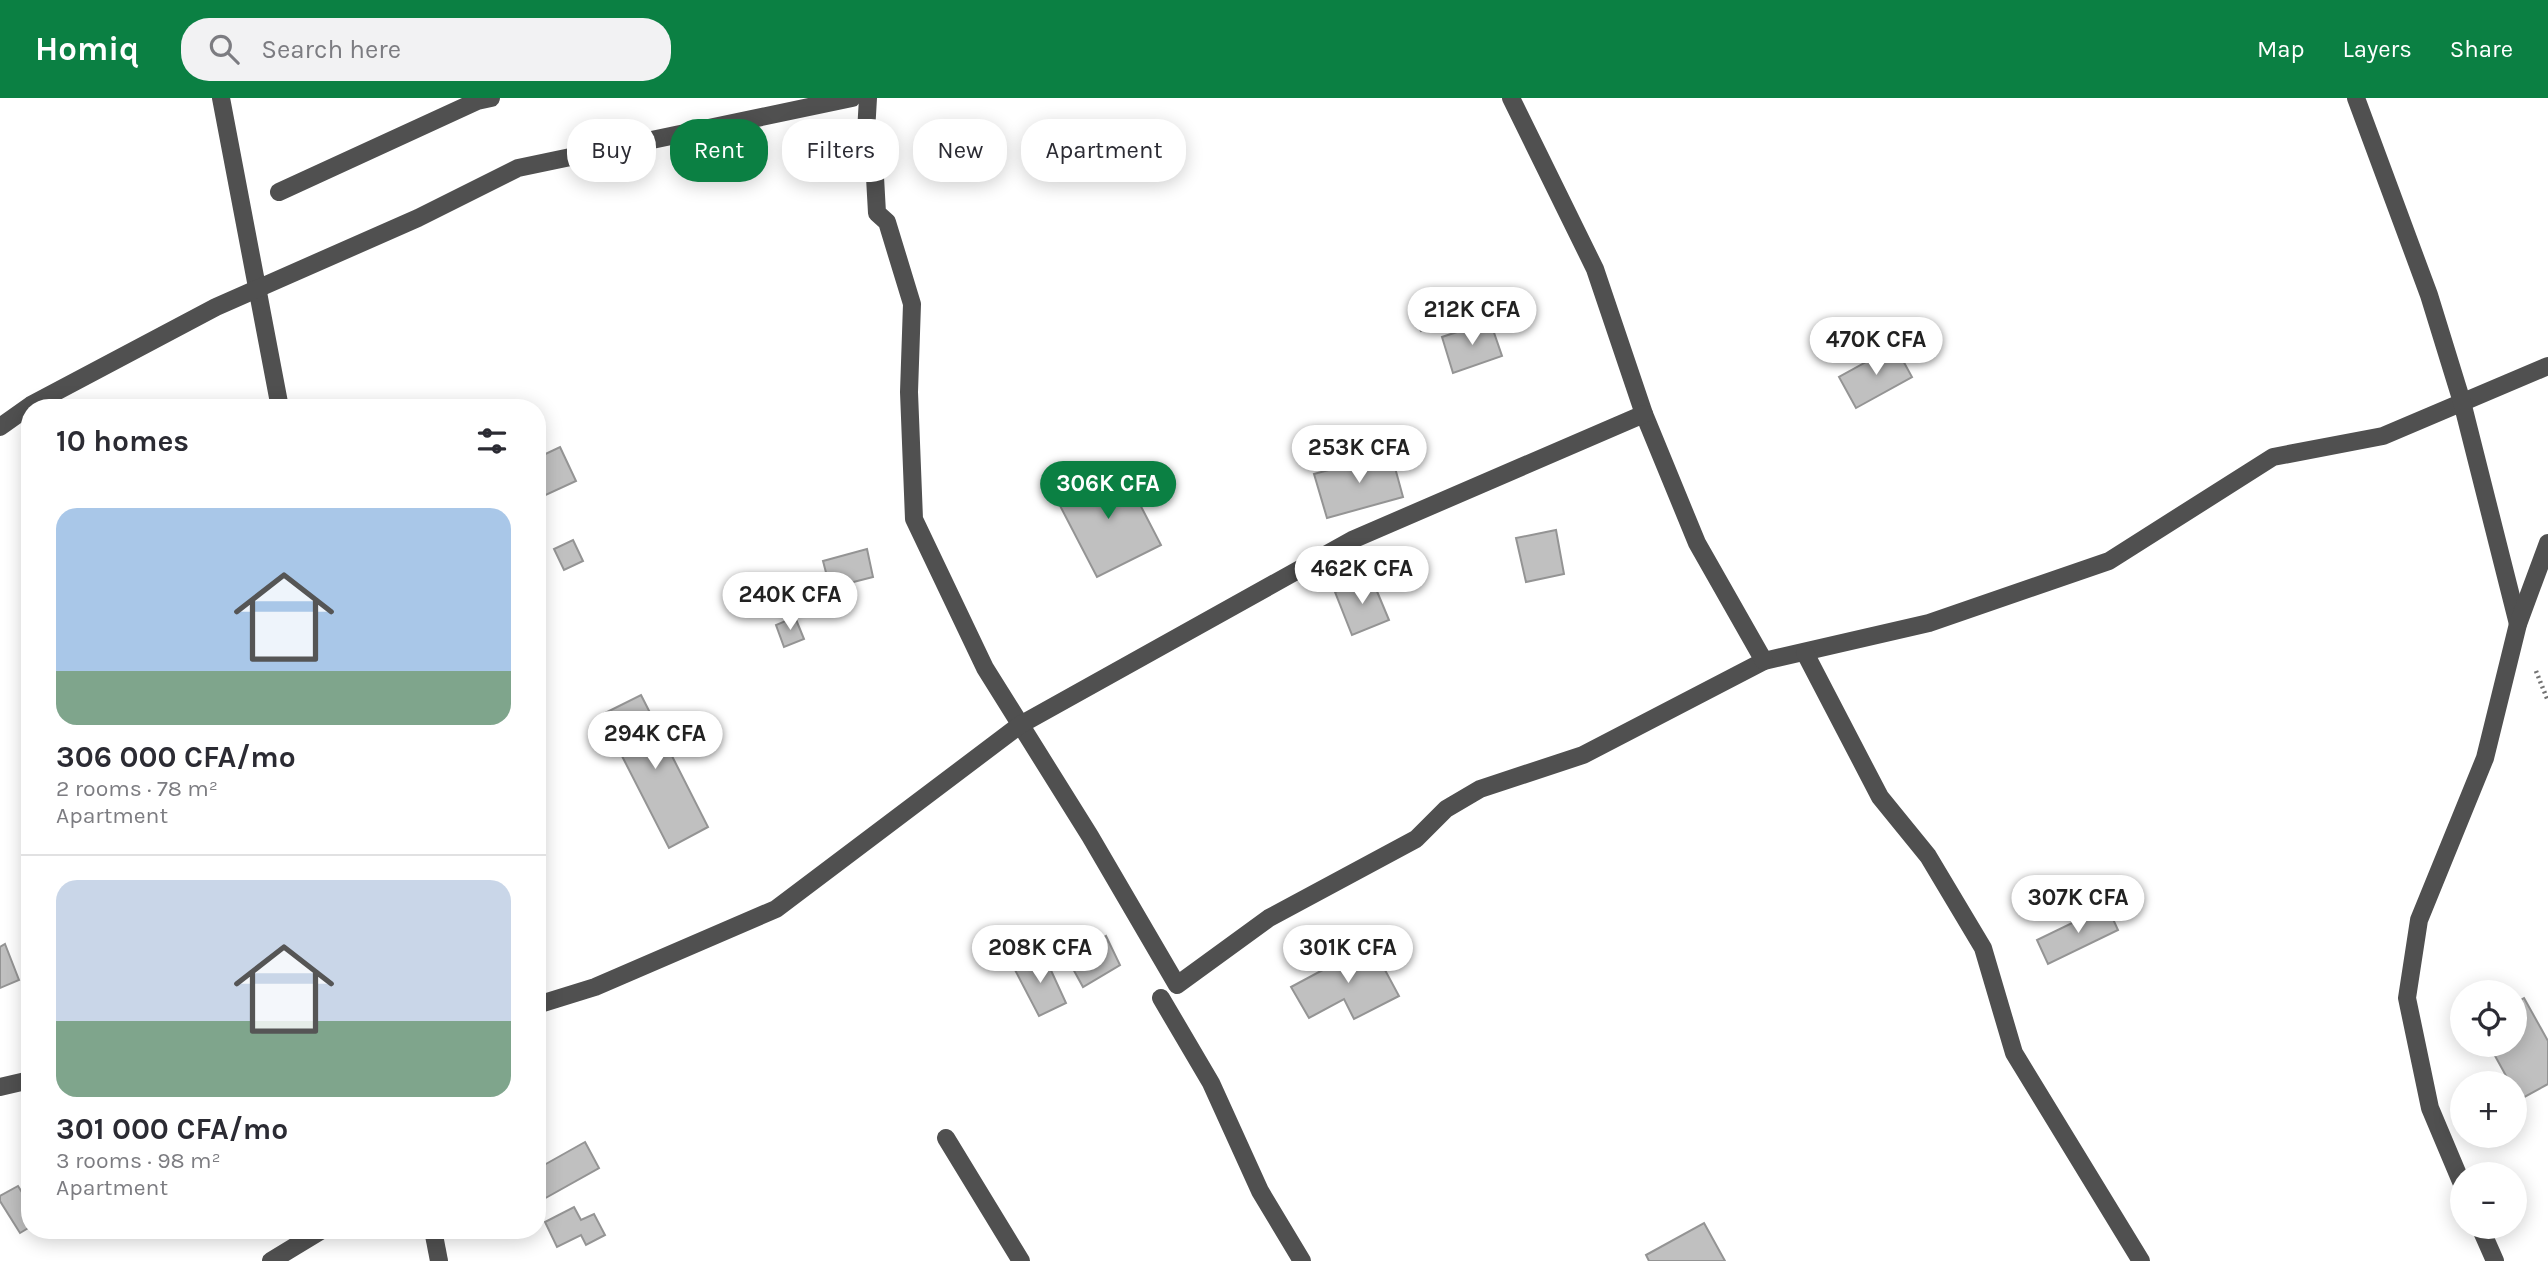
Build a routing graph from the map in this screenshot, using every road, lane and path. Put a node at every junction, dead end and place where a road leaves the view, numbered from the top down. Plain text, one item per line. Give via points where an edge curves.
1 (221, 98) edge
2 (491, 98) edge
3 (852, 98) edge
4 (868, 98) edge
5 (1511, 98) edge
6 (2356, 98) edge
7 (279, 191) dead end
8 (257, 290) junction
9 (2548, 366) edge
10 (42, 399) edge
11 (278, 399) edge
12 (2462, 402) junction
13 (21, 412) edge
14 (1644, 414) junction
15 (0, 428) edge
16 (2548, 542) edge
17 (2518, 624) junction
18 (1805, 653) junction
19 (1765, 661) junction
20 (1020, 726) junction
21 (1161, 999) dead end
22 (546, 1002) edge
23 (21, 1082) edge
24 (0, 1087) edge
25 (946, 1138) dead end
26 (2453, 1162) edge
27 (307, 1239) edge
28 (435, 1239) edge
29 (2485, 1239) edge
30 (271, 1261) edge
31 (439, 1261) edge
32 (1021, 1261) edge
33 (1302, 1261) edge
34 (2141, 1261) edge
35 (2495, 1261) edge

1 - 8 street
2 - 7 street
3 - 8 street via 518,168
4 - 20 street via 865,149 875,177 877,214 887,222 912,304 909,392 915,519 985,668
5 - 14 street via 1595,270
6 - 12 street via 2429,295
8 - 10 street
8 - 11 street
9 - 12 street
12 - 17 street
12 - 18 street via 2383,436 2273,457 2109,561 1929,623
13 - 15 street
14 - 19 street via 1697,543
14 - 20 street via 1352,540
16 - 17 street
17 - 26 street via 2485,758 2419,920 2407,998 2430,1108
18 - 19 street
18 - 34 street via 1880,797 1928,856 1983,948 2014,1053
19 - 20 street via 1583,755 1479,789 1446,809 1416,839 1269,918 1177,985
20 - 22 street via 776,909
21 - 33 street
23 - 24 street
25 - 32 street
27 - 30 street
28 - 31 street
29 - 35 street

